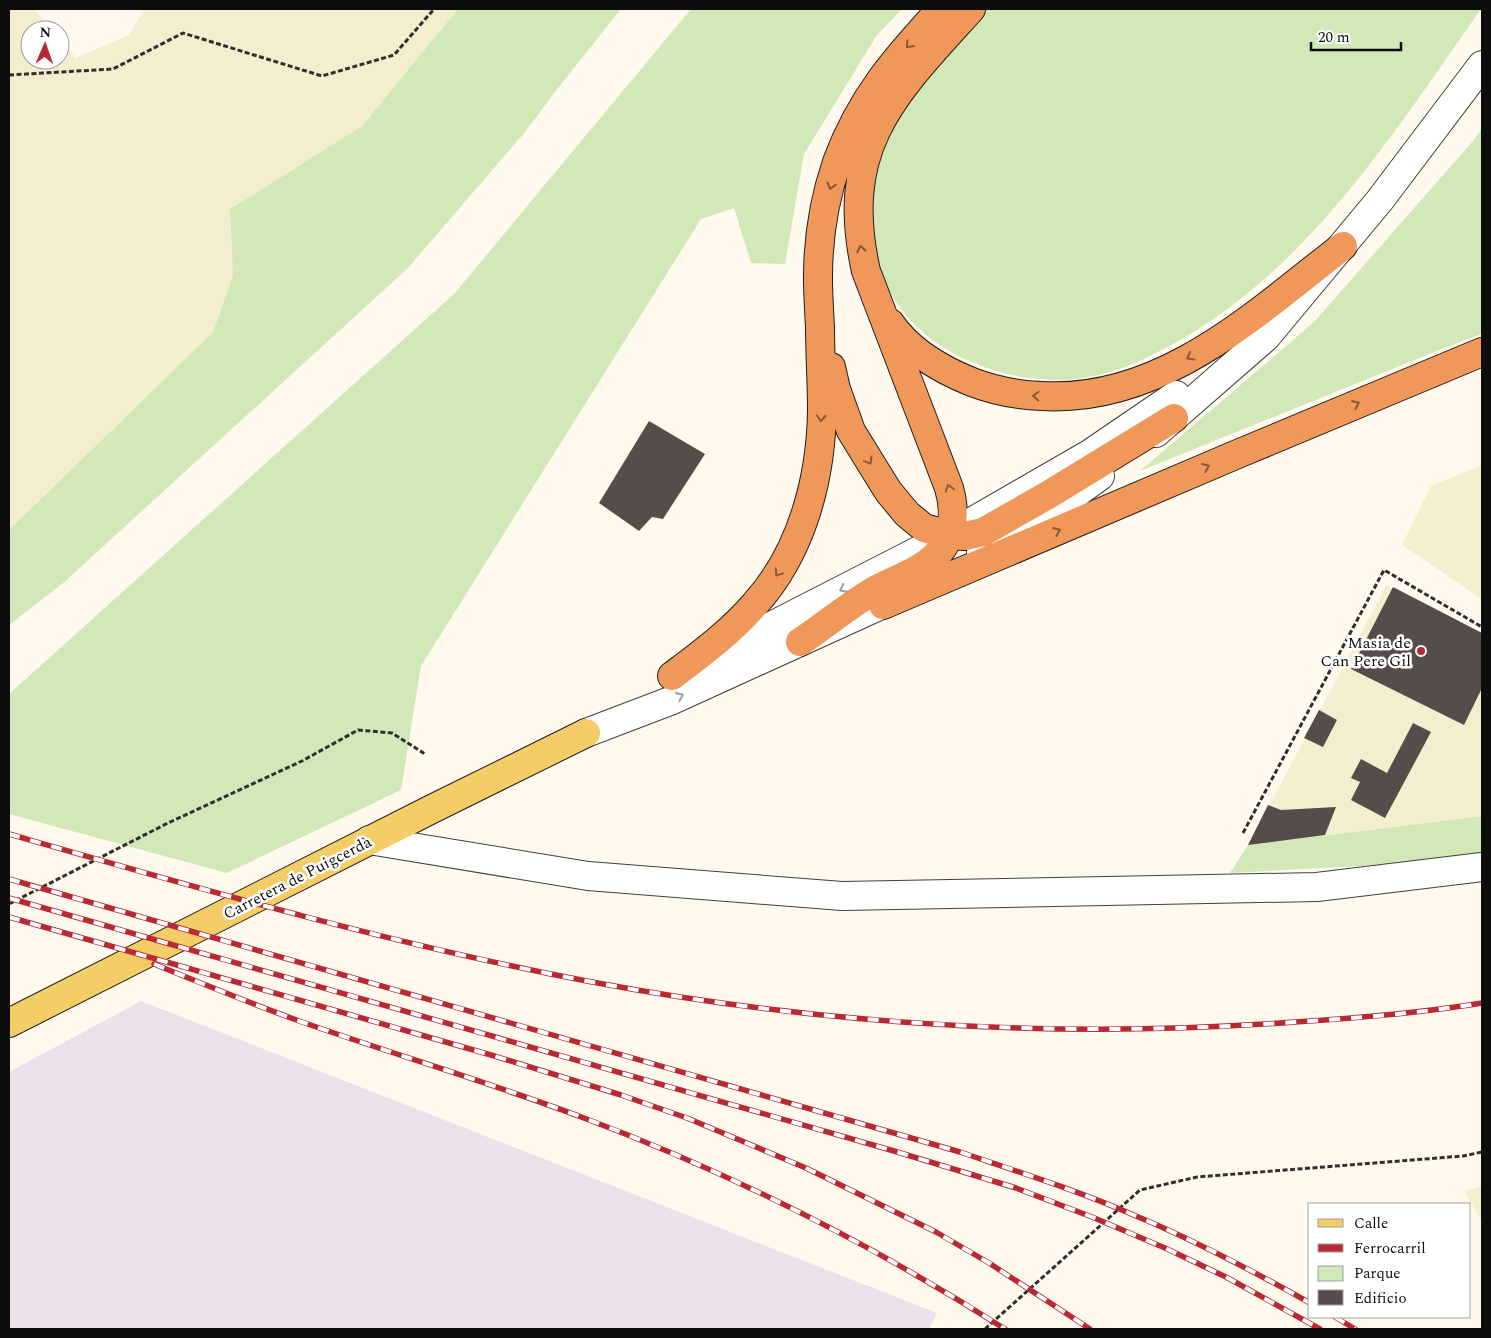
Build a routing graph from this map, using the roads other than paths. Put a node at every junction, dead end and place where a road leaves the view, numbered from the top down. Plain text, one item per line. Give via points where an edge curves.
1 (941, 9) edge
2 (971, 9) edge
3 (1482, 65) edge
4 (1343, 246) junction
5 (874, 296) junction
6 (819, 317) junction
7 (1482, 352) edge
8 (1174, 418) junction
9 (949, 536) junction
10 (883, 605) junction
11 (800, 642) junction
12 (672, 676) junction
13 (586, 733) junction
14 (369, 840) junction
15 (1482, 867) edge
16 (9, 1023) edge

1 -> 6 highway via 893,62 867,98 837,162 820,239
5 -> 2 highway via 860,245 858,211 860,180 868,147 894,98
3 - 4 street
4 -> 5 highway via 1233,331 1168,370 1096,394 1020,395 985,387 954,374 927,359 907,341 892,325
4 - 8 street via 1266,337
4 - 9 street via 1183,390 1090,453
9 -> 5 highway via 954,514 950,488
6 -> 9 highway via 836,389 852,432 872,466 907,514 924,528
6 -> 12 highway via 822,412 819,451 798,535 781,570 756,604 722,638
10 -> 7 highway
8 - 9 highway via 983,532
8 - 10 street via 1097,479 1040,518 966,562
9 - 11 highway via 928,563 872,592
9 -> 12 street
10 - 11 street
13 -> 11 street via 670,701
12 - 13 street
13 - 14 main road, Carretera de Puigcerdà
14 - 15 street via 588,876 842,896 1317,887
14 - 16 main road, Carretera de Puigcerdà

